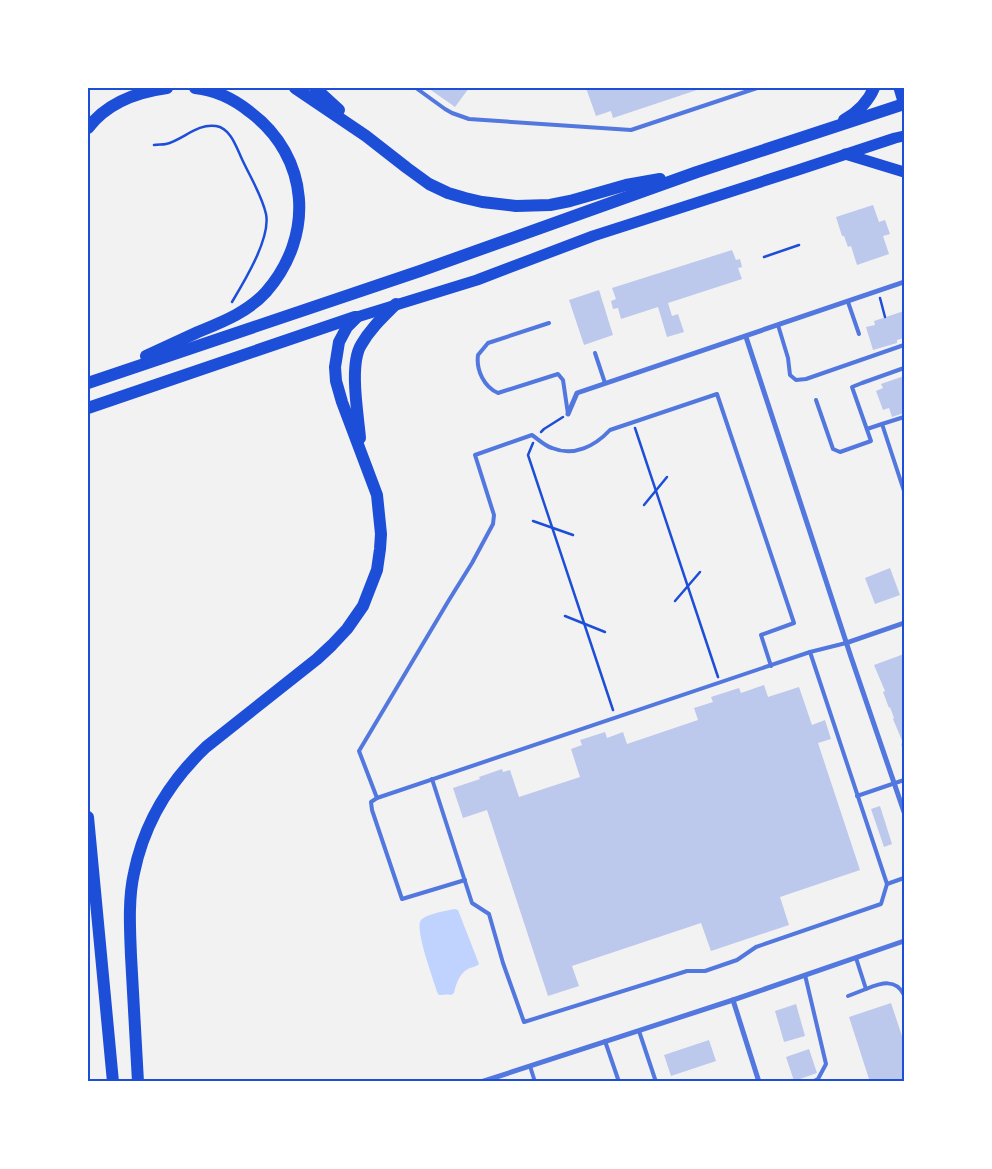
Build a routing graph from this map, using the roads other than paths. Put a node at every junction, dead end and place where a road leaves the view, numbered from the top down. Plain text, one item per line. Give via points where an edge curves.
1 (167, 88) edge
2 (195, 88) edge
3 (295, 88) edge
4 (316, 88) edge
5 (416, 88) edge
6 (757, 88) edge
7 (874, 88) edge
8 (899, 88) edge
9 (904, 104) edge
10 (88, 128) edge
11 (827, 130) junction
12 (366, 136) junction
13 (904, 136) edge
14 (845, 154) junction
15 (697, 172) junction
16 (904, 172) edge
17 (904, 282) edge
18 (848, 302) junction
19 (396, 304) junction
20 (357, 316) junction
21 (549, 323) dead end
22 (778, 326) junction
23 (859, 334) dead end
24 (746, 337) junction
25 (904, 346) edge
26 (595, 353) dead end
27 (904, 368) edge
28 (88, 382) edge
29 (605, 384) junction
30 (816, 400) dead end
31 (88, 408) edge
32 (568, 414) joint
33 (904, 417) edge
34 (882, 424) junction
35 (867, 430) junction
36 (362, 455) junction
37 (904, 491) edge
38 (904, 623) edge
39 (846, 643) junction
40 (810, 652) junction
41 (771, 666) junction
42 (432, 779) junction
43 (904, 780) edge
44 (895, 783) junction
45 (857, 796) junction
46 (376, 798) junction
47 (904, 812) edge
48 (88, 817) edge
49 (904, 878) edge
50 (465, 880) junction
51 (887, 884) junction
52 (904, 942) edge
53 (856, 958) junction
54 (805, 975) junction
55 (866, 989) junction
56 (904, 995) edge
57 (848, 996) dead end
58 (733, 1000) junction
59 (639, 1031) junction
60 (605, 1042) junction
61 (530, 1066) junction
62 (483, 1081) edge
63 (113, 1082) edge
64 (138, 1082) edge
65 (535, 1082) edge
66 (619, 1082) edge
67 (656, 1082) edge
68 (759, 1082) edge
69 (812, 1082) edge

1 - 10 highway via 117,102
2 - 28 highway via 220,94 240,104 259,118 283,148 298,190 300,212 290,256 265,293 237,314
3 - 12 highway
4 - 12 highway
5 - 6 lane via 452,113 469,119 631,130
7 - 11 highway via 853,115
8 - 9 main road
9 - 11 highway
11 - 15 highway
12 - 15 highway via 429,184 448,193 499,205 550,205 626,185
13 - 14 main road
14 - 16 main road
14 - 19 main road via 593,236 477,280
15 - 28 highway via 420,271
17 - 18 street
18 - 22 street
18 - 23 lane
19 - 20 main road
19 - 36 highway via 360,347 356,364
20 - 31 highway
20 - 36 highway via 339,342 335,367 342,402
21 - 32 lane via 488,344 478,355 478,366 484,382 498,393 558,374 563,380
22 - 24 street
22 - 25 lane via 794,380
24 - 29 street
24 - 39 street
26 - 29 lane
27 - 35 lane via 852,387
29 - 32 street via 577,393
30 - 35 lane via 834,450 840,452 871,441
33 - 34 lane
34 - 35 lane
34 - 37 lane
36 - 64 highway via 377,495 381,534 377,570 363,606 347,629 317,659 191,761 153,816 141,846 133,875 130,934
38 - 39 street
39 - 40 lane
39 - 44 street
40 - 41 lane
40 - 45 lane
41 - 42 lane
41 - 46 lane via 761,635 794,624 718,394 610,430 584,449 570,452 550,448 532,435 475,455 494,515 493,524 359,751
42 - 46 lane
42 - 50 lane
43 - 44 lane
44 - 45 lane
44 - 47 street
45 - 51 lane
46 - 50 lane via 371,802 372,810 402,899
48 - 63 highway
49 - 51 lane
50 - 51 lane via 472,902 489,914 524,1022 686,971 705,971 737,960 756,947 881,904
52 - 53 street
53 - 54 street
53 - 55 lane
54 - 58 street
54 - 69 lane via 826,1064 818,1079
55 - 56 lane via 888,983 896,985
55 - 57 lane
58 - 59 street
58 - 68 street
59 - 60 street
59 - 67 lane
60 - 61 street
60 - 66 lane
61 - 62 street
61 - 65 lane

